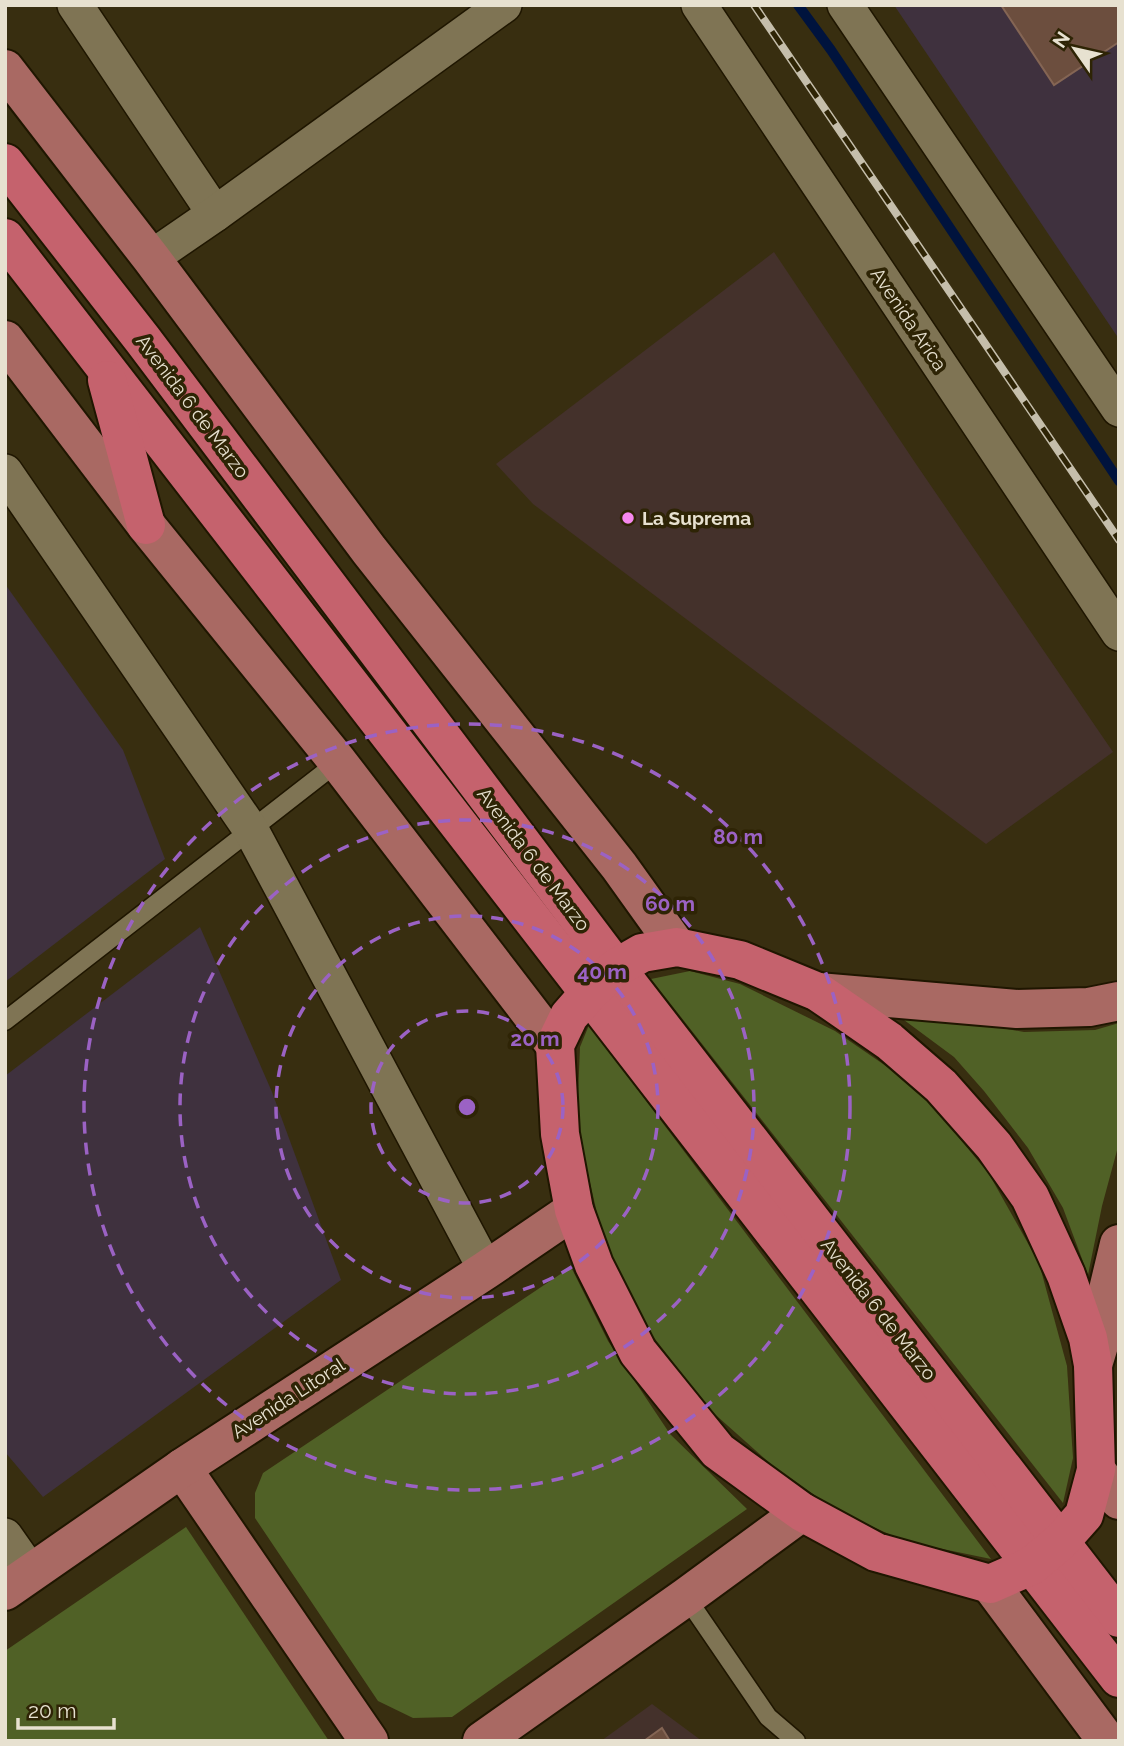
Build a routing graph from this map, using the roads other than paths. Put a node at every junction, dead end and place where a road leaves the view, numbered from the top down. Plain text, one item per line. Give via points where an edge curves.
1 (75, 5) edge
2 (504, 5) edge
3 (699, 5) edge
4 (845, 5) edge
5 (5, 69) edge
6 (5, 163) edge
7 (215, 214) junction
8 (5, 238) edge
9 (151, 258) junction
10 (5, 340) edge
11 (103, 365) junction
12 (1119, 409) edge
13 (5, 472) edge
14 (146, 525) junction
15 (1119, 633) edge
16 (338, 762) junction
17 (251, 830) junction
18 (677, 947) junction
19 (603, 980) junction
20 (818, 992) junction
21 (1119, 1000) edge
22 (5, 1021) edge
23 (555, 1045) junction
24 (574, 1210) junction
25 (1119, 1244) edge
26 (486, 1269) junction
27 (1113, 1323) edge
28 (1093, 1364) junction
29 (181, 1468) junction
30 (1107, 1485) edge
31 (802, 1512) junction
32 (5, 1536) edge
33 (1045, 1554) junction
34 (18, 1582) edge
35 (990, 1584) junction
36 (686, 1597) junction
37 (1119, 1618) edge
38 (1119, 1678) edge
39 (369, 1741) edge
40 (482, 1741) edge
41 (796, 1741) edge
42 (1107, 1741) edge

1 - 7 street
2 - 7 street
3 - 15 street, Avenida Arica
4 - 12 street
5 - 9 main road
6 - 19 highway, Avenida 6 de Marzo via 144,340
7 - 9 street
8 - 11 highway, Avenida 6 de Marzo
9 - 18 main road via 369,550 619,866
10 - 14 main road
11 - 14 highway
11 - 19 highway, Avenida 6 de Marzo
13 - 17 street
14 - 16 main road
16 - 17 lane
16 - 23 main road
17 - 22 lane
17 - 26 street
18 - 19 highway via 642,953
18 - 20 highway via 740,960
19 - 23 highway via 569,1016
19 - 33 highway, Avenida 6 de Marzo
20 - 21 main road via 1017,1009 1088,1007
20 - 28 highway via 888,1041 941,1086 994,1146 1030,1197 1066,1275
23 - 24 highway via 560,1134
24 - 26 main road, Avenida Litoral
24 - 31 highway via 594,1265 638,1352 718,1451
25 - 27 main road via 1107,1294
26 - 29 main road, Avenida Litoral
27 - 28 main road
28 - 30 highway
29 - 34 main road, Avenida Litoral
29 - 39 main road
30 - 33 highway
31 - 35 highway via 876,1552
31 - 36 main road
32 - 34 street
33 - 35 highway
33 - 37 highway, Avenida 6 de Marzo
33 - 38 highway, Avenida 6 de Marzo
35 - 42 main road
36 - 40 main road
36 - 41 lane via 768,1717

